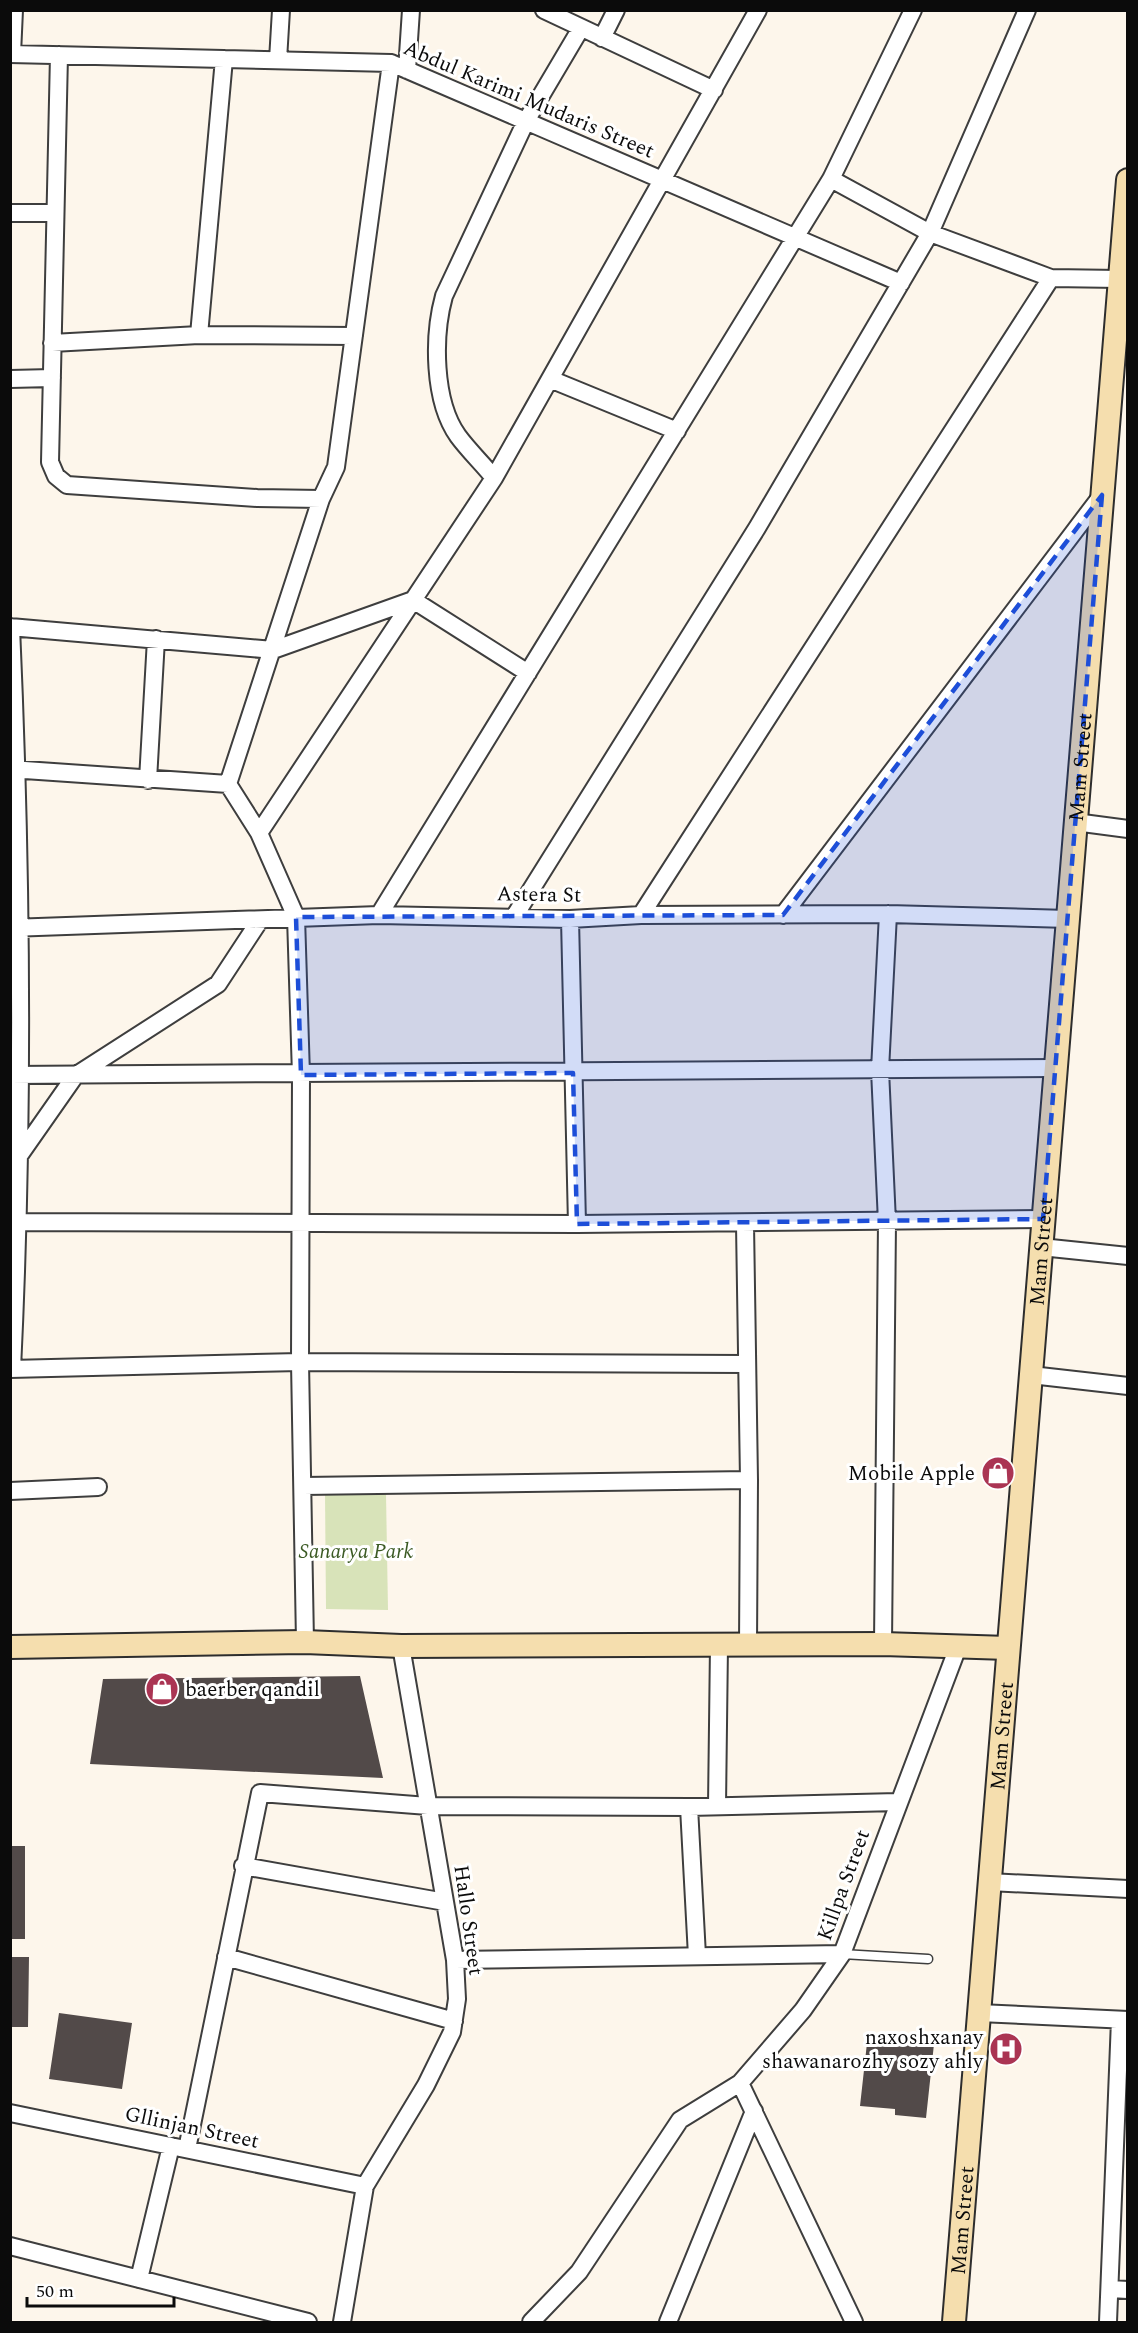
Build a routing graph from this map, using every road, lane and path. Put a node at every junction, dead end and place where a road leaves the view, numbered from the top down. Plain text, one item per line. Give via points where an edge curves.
1 (14, 10) edge
2 (281, 10) edge
3 (411, 10) edge
4 (544, 10) edge
5 (616, 10) edge
6 (758, 10) edge
7 (913, 10) edge
8 (1027, 10) edge
9 (581, 28) junction
10 (602, 38) junction
11 (11, 54) edge
12 (59, 56) junction
13 (224, 59) junction
14 (278, 60) junction
15 (391, 63) junction
16 (407, 70) junction
17 (714, 90) junction
18 (526, 121) junction
19 (831, 179) junction
20 (662, 180) junction
21 (1128, 180) edge
22 (10, 213) edge
23 (55, 213) junction
24 (930, 233) junction
25 (796, 237) junction
26 (1124, 275) edge
27 (1051, 278) junction
28 (901, 283) junction
29 (199, 335) junction
30 (354, 336) junction
31 (52, 343) junction
32 (52, 378) junction
33 (10, 379) edge
34 (550, 379) junction
35 (677, 431) junction
36 (494, 478) junction
37 (1102, 495) junction
38 (321, 499) junction
39 (413, 600) junction
40 (11, 627) edge
41 (156, 639) junction
42 (273, 650) junction
43 (528, 673) junction
44 (14, 769) edge
45 (148, 780) junction
46 (228, 784) junction
47 (1075, 822) junction
48 (1128, 829) edge
49 (259, 833) junction
50 (888, 914) junction
51 (379, 915) junction
52 (641, 915) junction
53 (783, 915) junction
54 (296, 917) junction
55 (514, 917) junction
56 (570, 919) junction
57 (1068, 919) junction
58 (260, 920) junction
59 (16, 928) edge
60 (1055, 1068) junction
61 (880, 1070) junction
62 (573, 1073) junction
63 (15, 1075) edge
64 (301, 1075) junction
65 (75, 1076) junction
66 (19, 1156) junction
67 (1043, 1219) junction
68 (15, 1222) edge
69 (887, 1222) junction
70 (302, 1224) junction
71 (577, 1224) junction
72 (745, 1224) junction
73 (1041, 1247) junction
74 (1128, 1256) edge
75 (300, 1362) junction
76 (746, 1364) junction
77 (11, 1369) edge
78 (1030, 1375) junction
79 (1128, 1386) edge
80 (749, 1480) junction
81 (303, 1486) junction
82 (98, 1487) dead end
83 (10, 1491) edge
84 (305, 1642) junction
85 (883, 1644) junction
86 (719, 1645) junction
87 (748, 1645) junction
88 (401, 1646) junction
89 (10, 1647) edge
90 (958, 1647) junction
91 (1008, 1648) junction
92 (898, 1802) junction
93 (428, 1806) junction
94 (717, 1806) junction
95 (689, 1807) junction
96 (243, 1866) junction
97 (989, 1882) junction
98 (1128, 1889) edge
99 (445, 1902) junction
100 (842, 1954) junction
101 (697, 1956) junction
102 (226, 1957) junction
103 (928, 1959) dead end
104 (455, 1960) junction
105 (979, 2013) junction
106 (1124, 2020) edge
107 (454, 2021) junction
108 (740, 2083) junction
109 (754, 2111) junction
110 (10, 2113) edge
111 (179, 2148) junction
112 (1121, 2162) edge
113 (365, 2186) junction
114 (10, 2247) edge
115 (139, 2279) junction
116 (1110, 2289) junction
117 (1128, 2290) edge
118 (308, 2322) edge
119 (342, 2322) edge
120 (531, 2322) edge
121 (668, 2322) edge
122 (854, 2322) edge
123 (954, 2322) edge
124 (1108, 2322) edge

1 - 11 street
2 - 14 street
3 - 16 street
4 - 9 street
5 - 10 street
6 - 17 street
7 - 19 street
8 - 24 street
9 - 10 street
9 - 18 street
10 - 17 street
11 - 12 street, Abdul Karimi Mudaris Street
12 - 13 street, Abdul Karimi Mudaris Street
12 - 23 street
13 - 14 street, Abdul Karimi Mudaris Street
13 - 29 street
14 - 15 street, Abdul Karimi Mudaris Street
15 - 16 street, Abdul Karimi Mudaris Street
15 - 30 street
16 - 18 street, Abdul Karimi Mudaris Street
17 - 20 street
18 - 20 street, Abdul Karimi Mudaris Street
18 - 36 street via 444,296 438,319 437,366 449,415 457,434
19 - 24 street
19 - 25 street
20 - 25 street, Abdul Karimi Mudaris Street
20 - 34 street
21 - 26 street, Mam Street
22 - 23 street
23 - 31 street
24 - 27 street
24 - 28 street
25 - 28 street, Abdul Karimi Mudaris Street
25 - 35 street
26 - 27 street
26 - 37 street, Mam Street
27 - 52 street
28 - 55 street via 757,528
29 - 30 street
29 - 31 street
30 - 38 street via 336,466
31 - 32 street
32 - 33 street
32 - 38 street via 50,462 56,476 67,485
34 - 35 street
34 - 36 street
35 - 43 street
36 - 39 street
37 - 47 street, Mam Street
37 - 53 street
38 - 42 street
39 - 42 street
39 - 43 street
39 - 49 street
40 - 41 street
40 - 44 street
41 - 42 street
41 - 45 street
42 - 46 street
43 - 51 street
44 - 45 street
44 - 59 street
45 - 46 street
46 - 49 street
47 - 48 street
47 - 57 street, Mam Street
49 - 54 street
50 - 53 street, Astera St
50 - 57 street, Astera St
50 - 61 street
51 - 54 street, Astera St
51 - 55 street, Astera St
52 - 53 street, Astera St
52 - 56 street, Astera St
54 - 58 street, Astera St
54 - 64 street
55 - 56 street, Astera St
56 - 62 street
57 - 60 street, Mam Street
58 - 59 street, Astera St
58 - 65 street via 219,984
59 - 63 street
60 - 61 street
60 - 67 street, Mam Street
61 - 62 street
61 - 69 street
62 - 64 street
62 - 71 street
63 - 65 street
63 - 66 street
64 - 65 street
64 - 70 street
65 - 66 street
66 - 68 street
67 - 69 street
67 - 73 street, Mam Street
68 - 70 street
68 - 77 street
69 - 72 street
69 - 85 street
70 - 71 street
70 - 75 street
71 - 72 street
72 - 76 street
73 - 74 street
73 - 78 street, Mam Street
75 - 76 street
75 - 77 street
75 - 81 street
76 - 80 street
78 - 79 street
78 - 91 street, Mam Street
80 - 81 street
80 - 87 street
81 - 84 street
82 - 83 street
84 - 88 street
84 - 89 street
85 - 87 street
85 - 90 street
86 - 87 street
86 - 88 street
86 - 94 street
88 - 93 street, Hallo Street
90 - 91 street
90 - 92 street, Killpa Street
91 - 97 street, Mam Street
92 - 94 street
92 - 100 street, Killpa Street
93 - 95 street
93 - 96 street via 260,1793
93 - 99 street, Hallo Street
94 - 95 street
95 - 101 street
96 - 99 street
96 - 102 street
97 - 98 street
97 - 105 street, Mam Street
99 - 104 street, Hallo Street
100 - 101 street
100 - 103 lane
100 - 108 street, Killpa Street via 802,2010
101 - 104 street
102 - 107 street
102 - 111 street
104 - 107 street, Hallo Street
105 - 106 street
105 - 123 street, Mam Street
106 - 112 street
107 - 113 street, Hallo Street via 426,2085
108 - 109 street
108 - 120 street, Killpa Street via 680,2120 579,2272
109 - 121 street
109 - 122 street
110 - 111 street, Gllinjan Street
111 - 113 street, Gllinjan Street
111 - 115 street
112 - 116 street
113 - 119 street, Hallo Street
114 - 115 street
115 - 118 street
116 - 117 street
116 - 124 street

